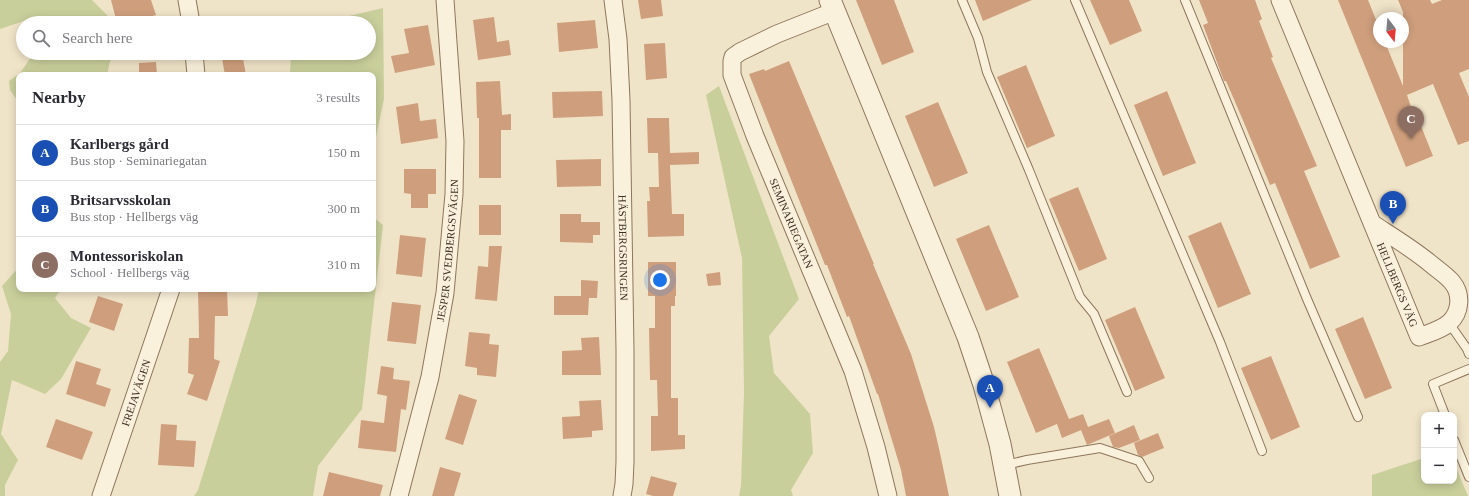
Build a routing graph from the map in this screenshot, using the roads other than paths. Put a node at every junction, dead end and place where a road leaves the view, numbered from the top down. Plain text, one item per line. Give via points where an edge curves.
1 (187, 0) edge
2 (445, 0) edge
3 (613, 0) edge
4 (962, 0) edge
5 (1075, 0) edge
6 (1185, 0) edge
7 (1280, 0) edge
8 (832, 5) edge
9 (190, 16) edge
10 (195, 60) edge
11 (196, 72) edge
12 (1373, 224) junction
13 (170, 292) edge
14 (1449, 323) junction
15 (1469, 354) edge
16 (1469, 369) edge
17 (1127, 392) dead end
18 (1444, 412) edge
19 (1358, 417) dead end
20 (1457, 447) edge
21 (1262, 451) dead end
22 (1004, 465) junction
23 (1469, 476) edge
24 (1150, 478) dead end
25 (101, 496) edge
26 (399, 496) edge
27 (622, 496) edge
28 (888, 496) edge
29 (1010, 496) edge

1 - 9 street
2 - 26 street, JESPER SVEDBERGSVÄGEN via 455,141 454,194 445,292 430,377
3 - 27 street, HÄSTBERGSRINGEN via 618,39 622,124 625,358 625,462
4 - 17 lane via 978,38 987,72 1080,297 1094,314
5 - 21 lane via 1220,342
6 - 19 lane
7 - 12 street, HELLBERGS VÄG
8 - 22 street, SEMINARIEGATAN via 968,337 984,385
8 - 28 street, SEMINARIEGATAN via 740,52 733,57 732,75 853,370
10 - 11 street
12 - 14 street, HELLBERGS VÄG via 1415,251 1452,282 1460,301 1458,310
12 - 14 street, HELLBERGS VÄG via 1419,337
13 - 25 street, FREJAVÄGEN
14 - 15 lane
16 - 18 lane via 1433,384
20 - 23 lane
22 - 24 lane via 1100,448 1139,461
22 - 29 street, SEMINARIEGATAN

